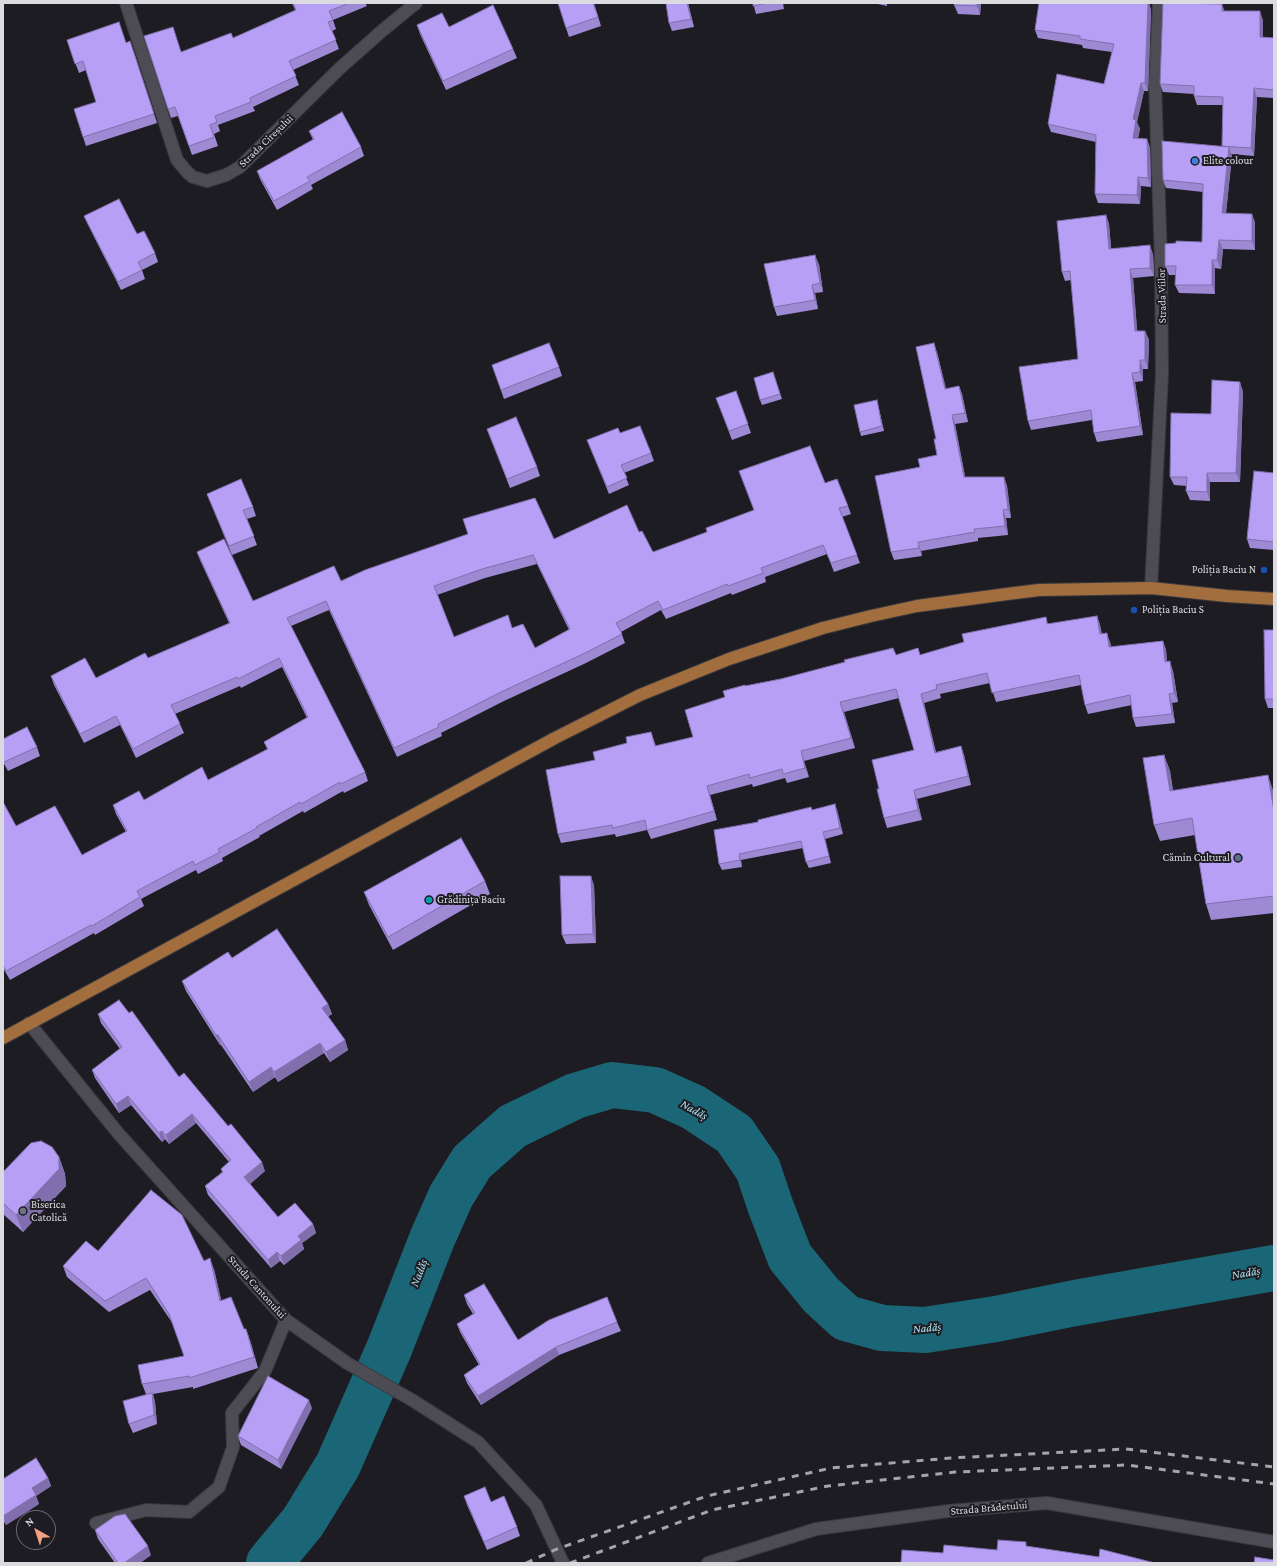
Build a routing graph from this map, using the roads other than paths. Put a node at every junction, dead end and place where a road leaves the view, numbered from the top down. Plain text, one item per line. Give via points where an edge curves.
1 (126, 3) edge
2 (416, 3) edge
3 (1159, 3) edge
4 (1151, 588) junction
5 (1274, 599) edge
6 (29, 1023) junction
7 (3, 1038) edge
8 (286, 1320) junction
9 (96, 1523) dead end
10 (1274, 1542) edge
11 (563, 1563) edge
12 (708, 1563) edge

1 - 2 street, Strada Cireșului via 177,160 193,177 207,181 226,176 240,167 339,69
3 - 4 street, Strada Viilor via 1155,84 1162,374
4 - 5 main road
4 - 6 main road via 1039,590 917,606 823,628 729,659 640,695 555,738
6 - 7 main road
6 - 8 street, Strada Cantonului via 118,1132
8 - 9 street via 265,1371 232,1414 234,1447 219,1487 189,1512 146,1510
8 - 11 street, Strada Cantonului via 348,1363 478,1442 536,1505
10 - 12 street, Strada Brădetului via 1048,1503 948,1511 816,1529

